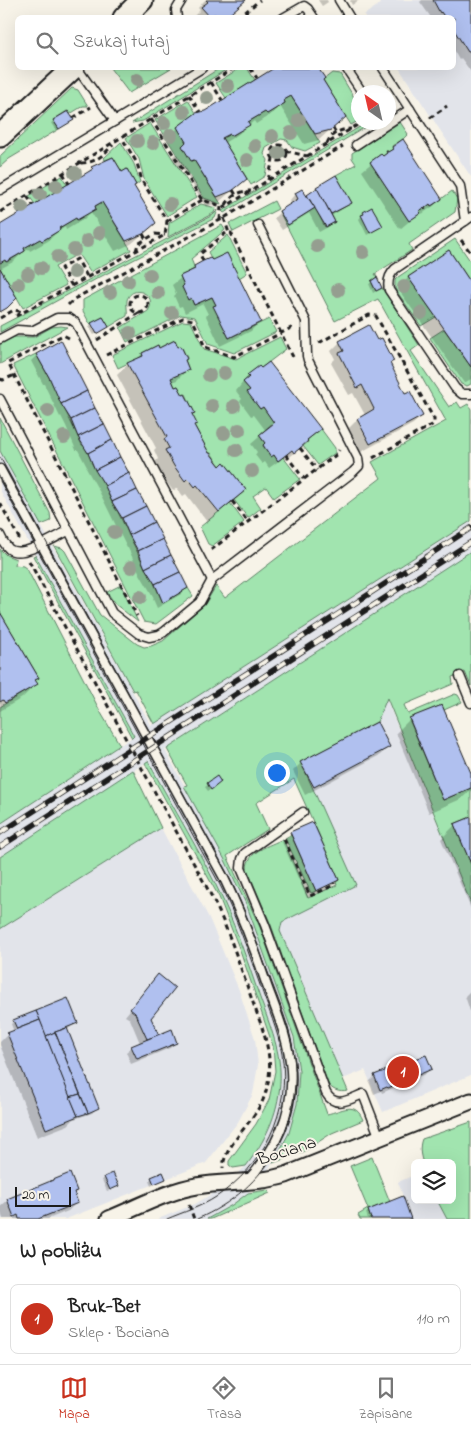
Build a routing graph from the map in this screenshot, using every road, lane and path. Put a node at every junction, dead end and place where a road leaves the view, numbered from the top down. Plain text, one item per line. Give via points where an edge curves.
1 (142, 0) edge
2 (182, 0) edge
3 (260, 0) edge
4 (339, 0) edge
5 (127, 15) edge
6 (177, 15) edge
7 (242, 15) edge
8 (288, 15) edge
9 (312, 15) edge
10 (348, 15) edge
11 (71, 70) edge
12 (78, 70) edge
13 (199, 70) edge
14 (231, 70) edge
15 (251, 70) edge
16 (347, 70) edge
17 (384, 70) edge
18 (257, 78) dead end
19 (211, 82) junction
20 (357, 85) edge
21 (189, 95) junction
22 (222, 100) dead end
23 (94, 106) dead end
24 (447, 106) dead end
25 (410, 109) junction
26 (200, 112) dead end
27 (73, 118) dead end
28 (151, 119) junction
29 (428, 119) dead end
30 (115, 121) junction
31 (333, 128) dead end
32 (351, 129) joint
33 (336, 133) junction
34 (0, 136) edge
35 (122, 138) junction
36 (117, 140) junction
37 (326, 145) junction
38 (356, 145) joint
39 (286, 151) junction
40 (308, 156) junction
41 (273, 159) junction
42 (80, 163) junction
43 (63, 174) junction
44 (268, 181) junction
45 (69, 184) dead end
46 (0, 190) edge
47 (233, 190) dead end
48 (252, 191) junction
49 (236, 195) junction
50 (27, 196) junction
51 (202, 200) junction
52 (33, 205) dead end
53 (223, 206) junction
54 (0, 212) edge
55 (224, 218) junction
56 (468, 219) edge
57 (220, 220) junction
58 (167, 221) junction
59 (258, 225) dead end
60 (229, 233) junction
61 (143, 234) dead end
62 (165, 235) junction
63 (146, 239) junction
64 (136, 251) junction
65 (203, 262) dead end
66 (88, 278) junction
67 (72, 286) junction
68 (24, 312) junction
69 (140, 312) junction
70 (0, 318) edge
71 (53, 319) junction
72 (8, 320) dead end
73 (306, 321) junction
74 (281, 333) junction
75 (318, 335) dead end
76 (0, 339) edge
77 (88, 345) junction
78 (105, 355) junction
79 (294, 358) dead end
80 (96, 360) junction
81 (110, 364) dead end
82 (15, 375) junction
83 (0, 379) edge
84 (471, 394) edge
85 (0, 399) edge
86 (338, 447) dead end
87 (300, 448) dead end
88 (286, 455) dead end
89 (367, 458) dead end
90 (0, 469) edge
91 (317, 470) junction
92 (304, 479) junction
93 (232, 501) dead end
94 (0, 503) edge
95 (248, 522) junction
96 (68, 530) junction
97 (0, 535) edge
98 (22, 543) dead end
99 (41, 544) junction
100 (206, 548) dead end
101 (28, 558) dead end
102 (212, 580) junction
103 (152, 637) junction
104 (460, 676) dead end
105 (471, 702) edge
106 (303, 812) dead end
107 (280, 829) junction
108 (334, 883) dead end
109 (471, 1101) edge
110 (380, 1138) junction
111 (224, 1169) dead end
112 (245, 1182) junction
113 (110, 1219) edge

1 - 5 street
2 - 6 lane
3 - 7 path
4 - 10 lane
8 - 9 lane via 304,6
11 - 34 street
12 - 30 lane
13 - 30 lane
14 - 19 path
15 - 18 path
16 - 20 lane
17 - 25 lane
19 - 21 path
19 - 22 path
21 - 26 path
21 - 28 path
23 - 27 path
24 - 29 path
25 - 38 lane
25 - 56 lane via 460,186
28 - 35 path
28 - 51 path
30 - 46 lane
31 - 33 path
32 - 33 path
32 - 37 path
33 - 37 path
35 - 36 path
35 - 58 path via 137,163 142,181
36 - 42 path
36 - 42 path via 101,160
37 - 40 path
38 - 55 path via 348,143
39 - 40 path
39 - 41 path via 283,159
39 - 41 path via 282,146 274,146 271,151
40 - 44 path
41 - 44 path
42 - 43 path
43 - 45 path
43 - 50 path
44 - 48 path
47 - 49 path
48 - 49 path via 244,190
48 - 53 path
49 - 53 path
50 - 52 path
50 - 54 path
51 - 53 path
51 - 58 path
53 - 57 path
55 - 57 path
55 - 60 path
56 - 84 lane via 395,269 390,274 388,285 455,388 462,394
57 - 71 path via 74,299
58 - 62 path
59 - 73 lane
60 - 65 path via 200,254
60 - 74 path
61 - 63 path
62 - 63 path via 155,234
62 - 64 path
63 - 64 path via 138,244
64 - 66 path
66 - 67 path
66 - 67 path via 77,259 61,268
67 - 68 path
68 - 70 path via 5,312
68 - 72 path
69 - 69 path via 145,309 147,301 144,296 136,295 130,301 131,307
69 - 78 path via 97,340
71 - 76 lane via 32,331 17,330
71 - 77 lane via 63,317 74,321
73 - 74 path
73 - 102 lane via 307,356 354,449 359,466
74 - 78 path via 234,357 205,347 193,320 182,318
74 - 79 path
75 - 89 path via 316,345 370,315 376,316 434,419 432,425 371,459
77 - 80 lane
77 - 82 path via 63,336 8,363
78 - 80 path
78 - 81 path
80 - 102 lane
82 - 83 path
82 - 103 path via 141,623
85 - 96 lane
86 - 91 path via 337,454
87 - 91 path
88 - 92 path
90 - 99 lane
91 - 92 path
92 - 95 path
93 - 95 path
94 - 98 path
95 - 100 path via 212,550
96 - 99 lane
96 - 103 lane via 112,613 139,634
97 - 99 lane via 14,552
99 - 112 lane via 226,882 253,943 284,1034 291,1071 285,1117 268,1155
101 - 111 path via 212,897 265,1036 270,1060 266,1093 257,1112 224,1158
102 - 103 lane via 200,602 164,632
104 - 105 lane
106 - 107 lane
107 - 108 path via 310,896
107 - 110 lane via 246,853 241,861 242,871 326,1093 337,1102 363,1094
109 - 110 street, Bociana
110 - 112 street, Bociana via 286,1176
112 - 113 street, Bociana via 196,1186

